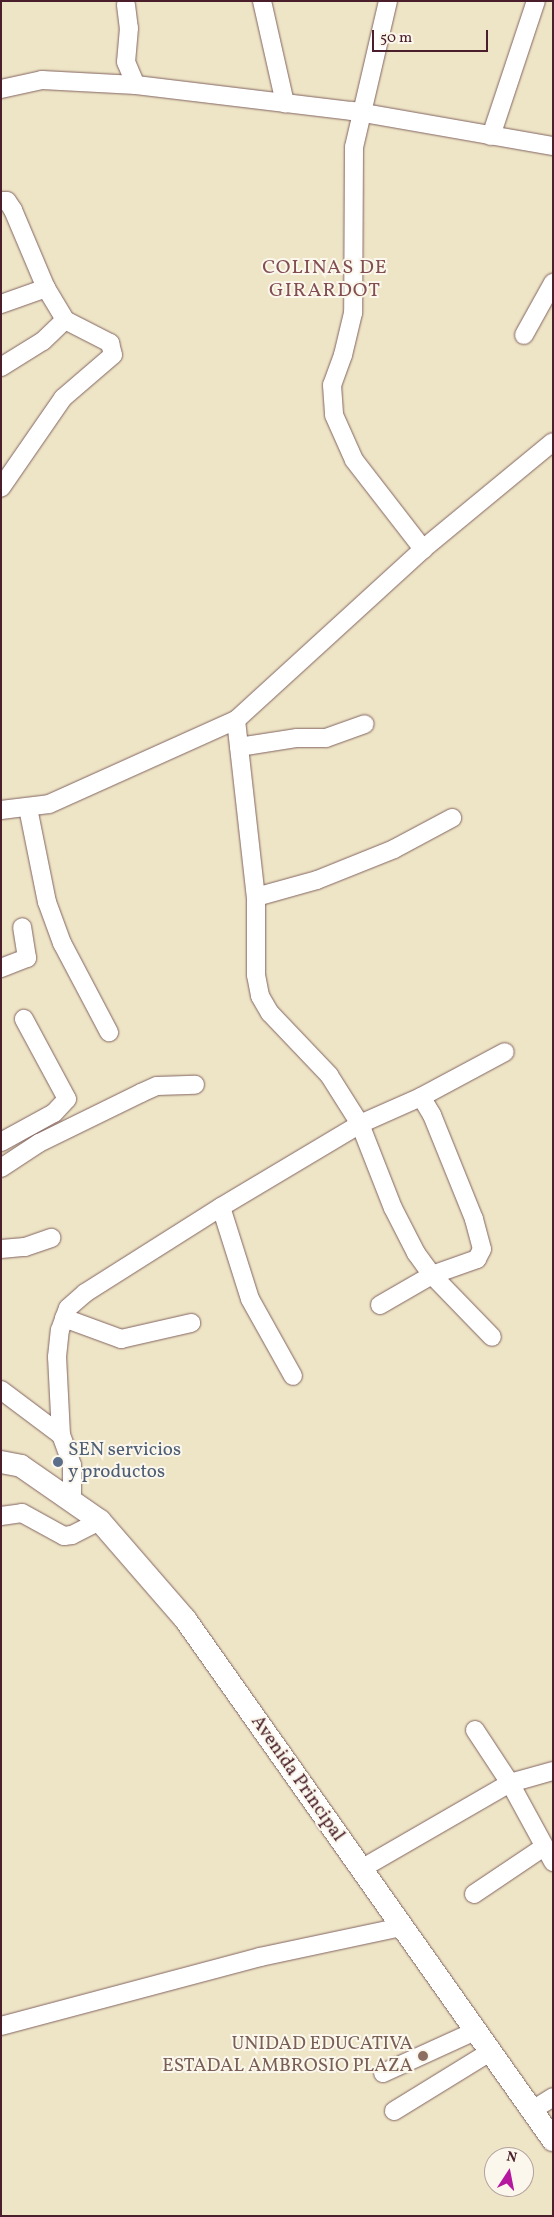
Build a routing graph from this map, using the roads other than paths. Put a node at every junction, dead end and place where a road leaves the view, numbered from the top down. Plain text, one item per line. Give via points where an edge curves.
1 (262, 1) edge
2 (388, 1) edge
3 (536, 1) edge
4 (126, 5) dead end
5 (136, 86) junction
6 (1, 89) edge
7 (285, 103) junction
8 (361, 112) junction
9 (491, 136) junction
10 (553, 146) edge
11 (1, 201) edge
12 (553, 283) edge
13 (46, 288) junction
14 (1, 304) edge
15 (65, 320) junction
16 (524, 335) dead end
17 (1, 367) edge
18 (553, 442) edge
19 (1, 488) edge
20 (424, 548) junction
21 (236, 720) junction
22 (365, 724) dead end
23 (239, 747) junction
24 (28, 808) junction
25 (1, 810) edge
26 (452, 818) dead end
27 (256, 897) junction
28 (22, 927) dead end
29 (1, 968) edge
30 (24, 1018) dead end
31 (109, 1032) dead end
32 (505, 1052) dead end
33 (195, 1085) dead end
34 (421, 1097) junction
35 (360, 1124) junction
36 (1, 1142) edge
37 (1, 1168) edge
38 (221, 1207) junction
39 (51, 1238) dead end
40 (1, 1250) edge
41 (432, 1275) junction
42 (380, 1305) dead end
43 (64, 1318) junction
44 (191, 1323) dead end
45 (492, 1337) dead end
46 (293, 1376) dead end
47 (1, 1390) edge
48 (61, 1435) junction
49 (1, 1462) edge
50 (72, 1500) junction
51 (1, 1516) edge
52 (100, 1521) junction
53 (475, 1730) dead end
54 (553, 1771) edge
55 (510, 1784) junction
56 (544, 1847) junction
57 (553, 1862) edge
58 (361, 1869) junction
59 (474, 1894) dead end
60 (401, 1927) junction
61 (1, 2026) edge
62 (475, 2031) junction
63 (490, 2052) junction
64 (383, 2073) dead end
65 (553, 2097) edge
66 (394, 2111) dead end
67 (531, 2111) junction
68 (553, 2140) edge

1 - 7 street
2 - 8 street
3 - 9 street
4 - 5 street via 129,28 126,62
5 - 6 street via 42,80
5 - 7 street
7 - 8 street
8 - 9 street
8 - 20 street via 354,147 353,313 332,385 334,415 354,460
9 - 10 street
11 - 13 street via 7,201 13,210
12 - 16 street
13 - 14 street
13 - 15 street
15 - 17 street via 42,341
15 - 19 street via 110,343 113,355 63,398
18 - 20 street
20 - 21 street
21 - 23 street
21 - 24 street via 49,804
22 - 23 street via 326,738 297,738
23 - 27 street
24 - 25 street
24 - 31 street via 47,902 62,943
26 - 27 street via 385,852 317,880
27 - 35 street via 256,975 260,996 270,1013 329,1075
28 - 29 street via 27,958
30 - 36 street via 67,1099 54,1113
32 - 34 street
33 - 37 street via 157,1086 140,1093 39,1142
34 - 35 street
34 - 41 street via 432,1115 474,1219 482,1249 478,1259
35 - 38 street
35 - 41 street via 392,1208
38 - 43 street via 85,1293 68,1308
38 - 46 street via 250,1299
39 - 40 street via 25,1247
41 - 42 street
41 - 45 street
43 - 44 street via 120,1339
43 - 48 street via 57,1357
47 - 48 street
48 - 50 street via 72,1465
49 - 50 main road, Avenida Principal via 21,1466
50 - 52 main road, Avenida Principal
51 - 52 street via 22,1513 64,1536
52 - 58 main road, Avenida Principal via 185,1619
53 - 55 street
54 - 55 street
55 - 56 street
55 - 58 street
56 - 57 street
56 - 59 street
58 - 60 main road, Avenida Principal
60 - 61 street via 260,1956
60 - 62 main road, Avenida Principal
62 - 63 main road, Avenida Principal
62 - 64 street
63 - 66 street
63 - 67 main road, Avenida Principal
65 - 67 street
67 - 68 main road, Avenida Principal

